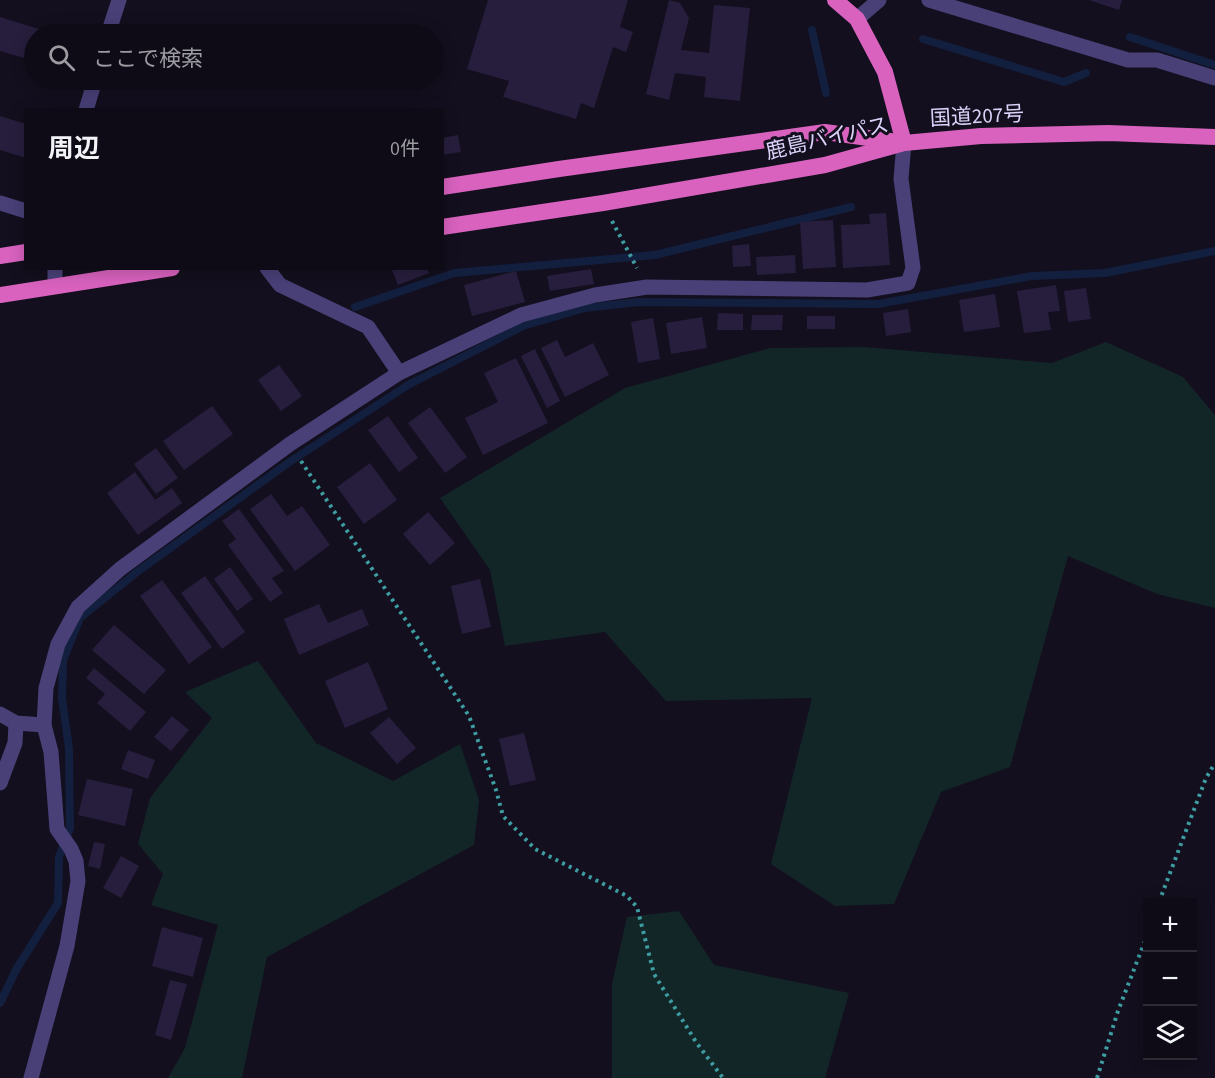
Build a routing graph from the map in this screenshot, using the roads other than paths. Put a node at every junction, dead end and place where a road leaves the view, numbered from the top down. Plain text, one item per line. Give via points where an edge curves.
1 (118, 0) edge
2 (835, 0) edge
3 (879, 0) edge
4 (928, 0) edge
5 (857, 19) junction
6 (111, 24) edge
7 (1215, 78) edge
8 (92, 90) edge
9 (87, 108) edge
10 (1215, 137) edge
11 (904, 143) junction
12 (444, 187) edge
13 (0, 203) edge
14 (24, 210) edge
15 (444, 227) edge
16 (24, 252) edge
17 (0, 256) edge
18 (55, 270) edge
19 (159, 270) edge
20 (269, 270) edge
21 (56, 286) junction
22 (0, 295) edge
23 (399, 373) junction
24 (0, 714) edge
25 (16, 723) junction
26 (44, 725) junction
27 (0, 783) edge
28 (31, 1078) edge

1 - 6 street
2 - 5 highway, 国道207号
3 - 5 street
4 - 7 street via 1128,60 1157,60
5 - 11 highway, 国道207号 via 885,72
8 - 9 street
10 - 11 highway, 国道207号 via 1108,133 981,136
11 - 12 highway, 鹿島バイパス via 825,132
11 - 15 highway, 鹿島バイパス via 825,165
11 - 23 street via 901,179 913,268 908,283 867,290 647,287 595,295 521,315
13 - 14 street
16 - 17 highway
18 - 21 street
19 - 21 highway
20 - 23 street via 280,285 368,327
21 - 22 highway
23 - 26 street via 290,444 120,569 78,607 58,644 46,688
24 - 25 street
25 - 26 street
25 - 27 street via 15,743
26 - 28 street via 51,752 57,829 76,861 78,882 67,946

